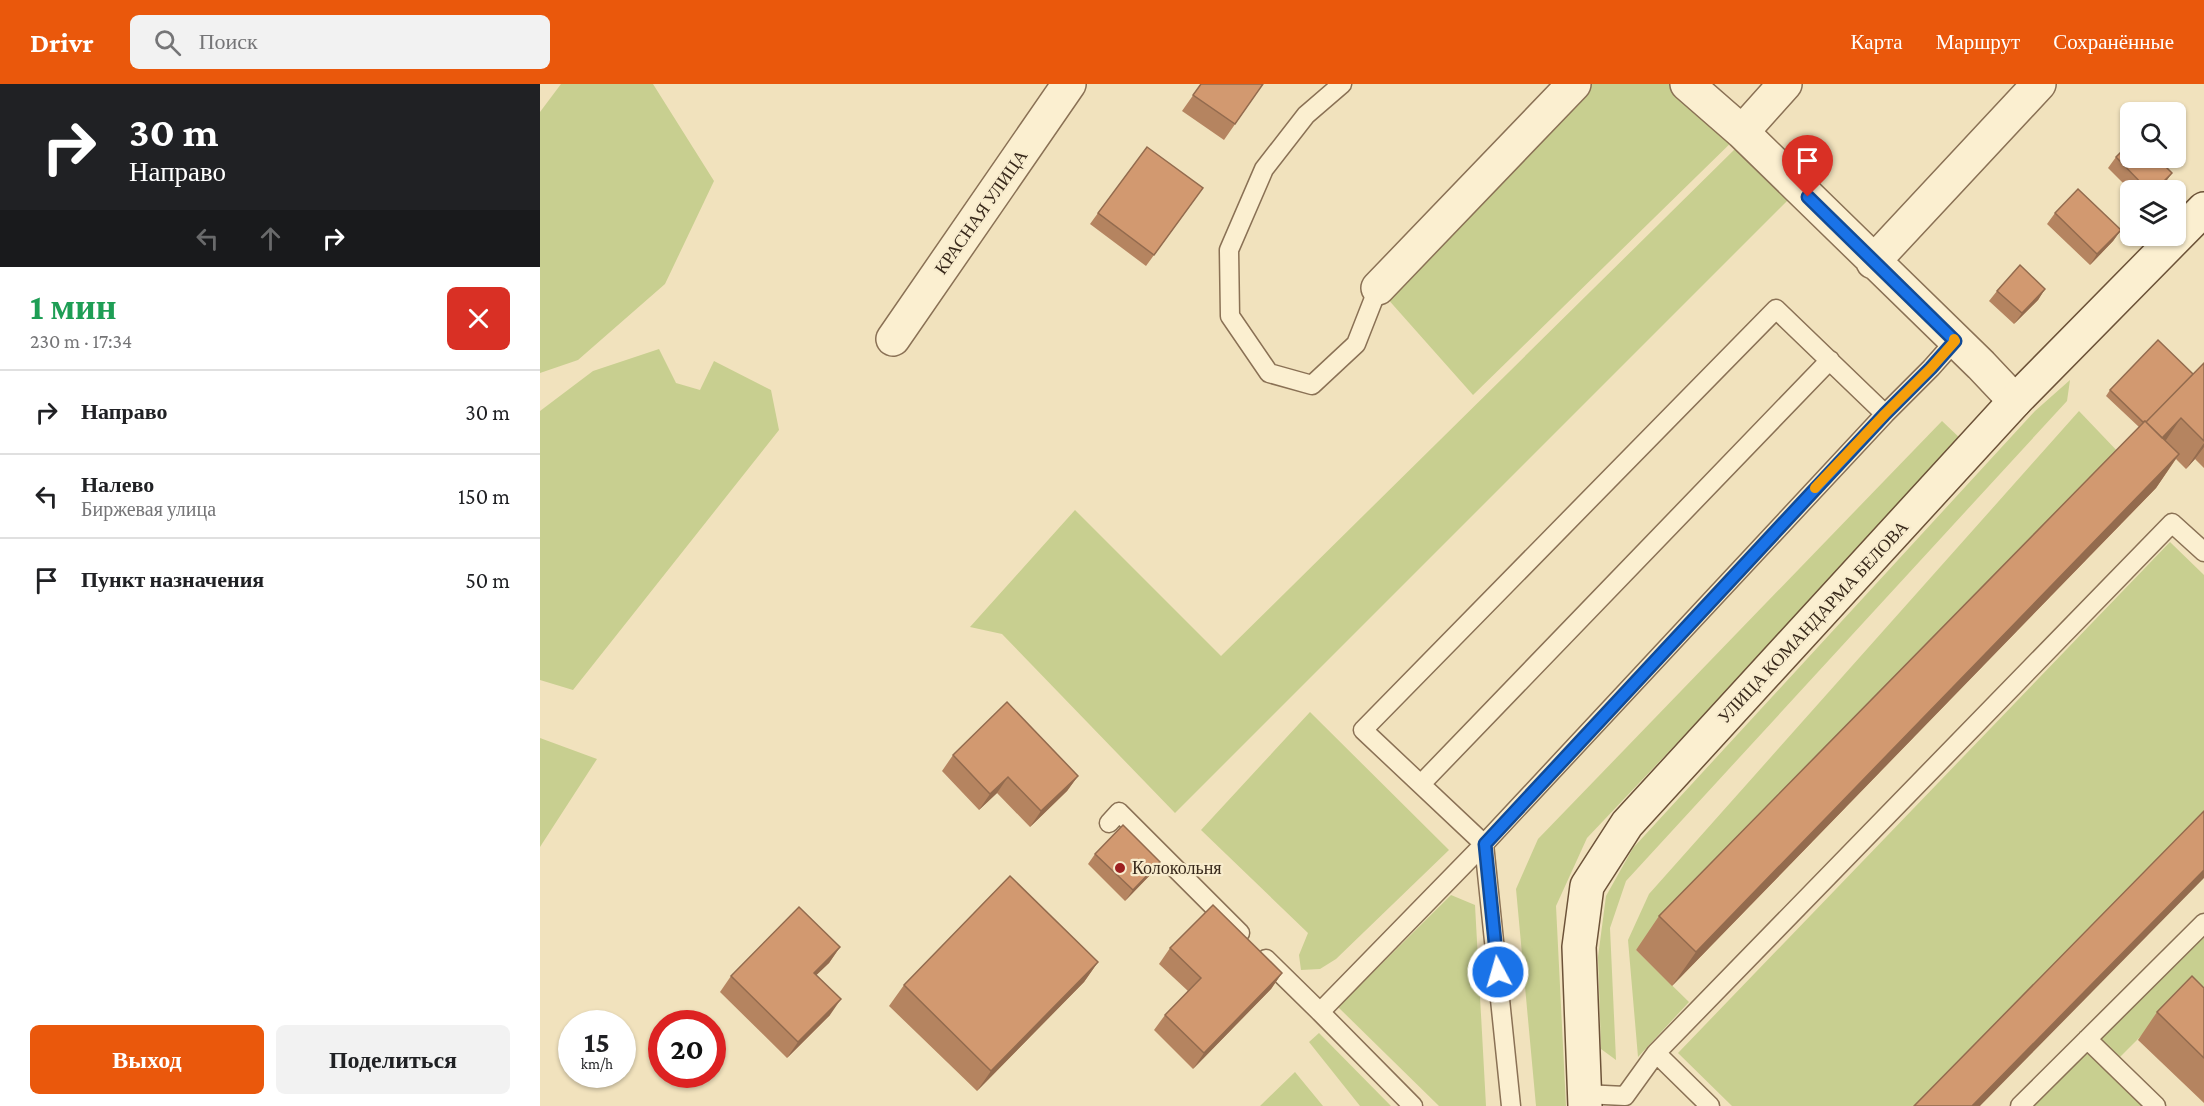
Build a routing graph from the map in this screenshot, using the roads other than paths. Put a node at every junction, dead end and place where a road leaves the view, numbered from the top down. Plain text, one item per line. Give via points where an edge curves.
1 (1070, 84) edge
2 (1342, 84) edge
3 (1574, 84) edge
4 (1687, 84) edge
5 (1785, 84) edge
6 (2039, 84) edge
7 (1742, 132) junction
8 (2204, 209) edge
9 (1874, 262) junction
10 (1378, 288) joint
11 (893, 339) dead end
12 (1955, 341) junction
13 (1830, 360) junction
14 (2015, 402) junction
15 (1885, 414) junction
16 (2204, 552) edge
17 (1421, 784) junction
18 (1109, 823) dead end
19 (1485, 844) junction
20 (2204, 923) edge
21 (1320, 1012) junction
22 (2087, 1039) junction
23 (1656, 1053) junction
24 (1584, 1100) edge
25 (1413, 1106) edge
26 (1511, 1106) edge
27 (1710, 1106) edge
28 (2020, 1106) edge
29 (2156, 1106) edge

1 - 11 street, КРАСНАЯ УЛИЦА
2 - 10 lane via 1306,115 1264,169 1229,250 1230,315 1269,373 1312,385 1356,344
3 - 10 street
4 - 7 street
5 - 7 street
6 - 9 street
7 - 9 street
8 - 14 street, УЛИЦА КОМАНДАРМА БЕЛОВА
9 - 12 street
12 - 14 street
12 - 15 lane
13 - 15 lane
13 - 17 lane
13 - 17 lane via 1776,309 1363,730
14 - 24 street, УЛИЦА КОМАНДАРМА БЕЛОВА via 1627,824 1587,886 1579,947
15 - 19 lane
16 - 23 lane via 2172,523
17 - 19 lane
18 - 21 lane via 1119,812
19 - 21 lane
19 - 26 lane
20 - 22 lane
21 - 25 lane
22 - 28 lane
22 - 29 lane
23 - 24 lane via 1625,1096
23 - 27 lane

